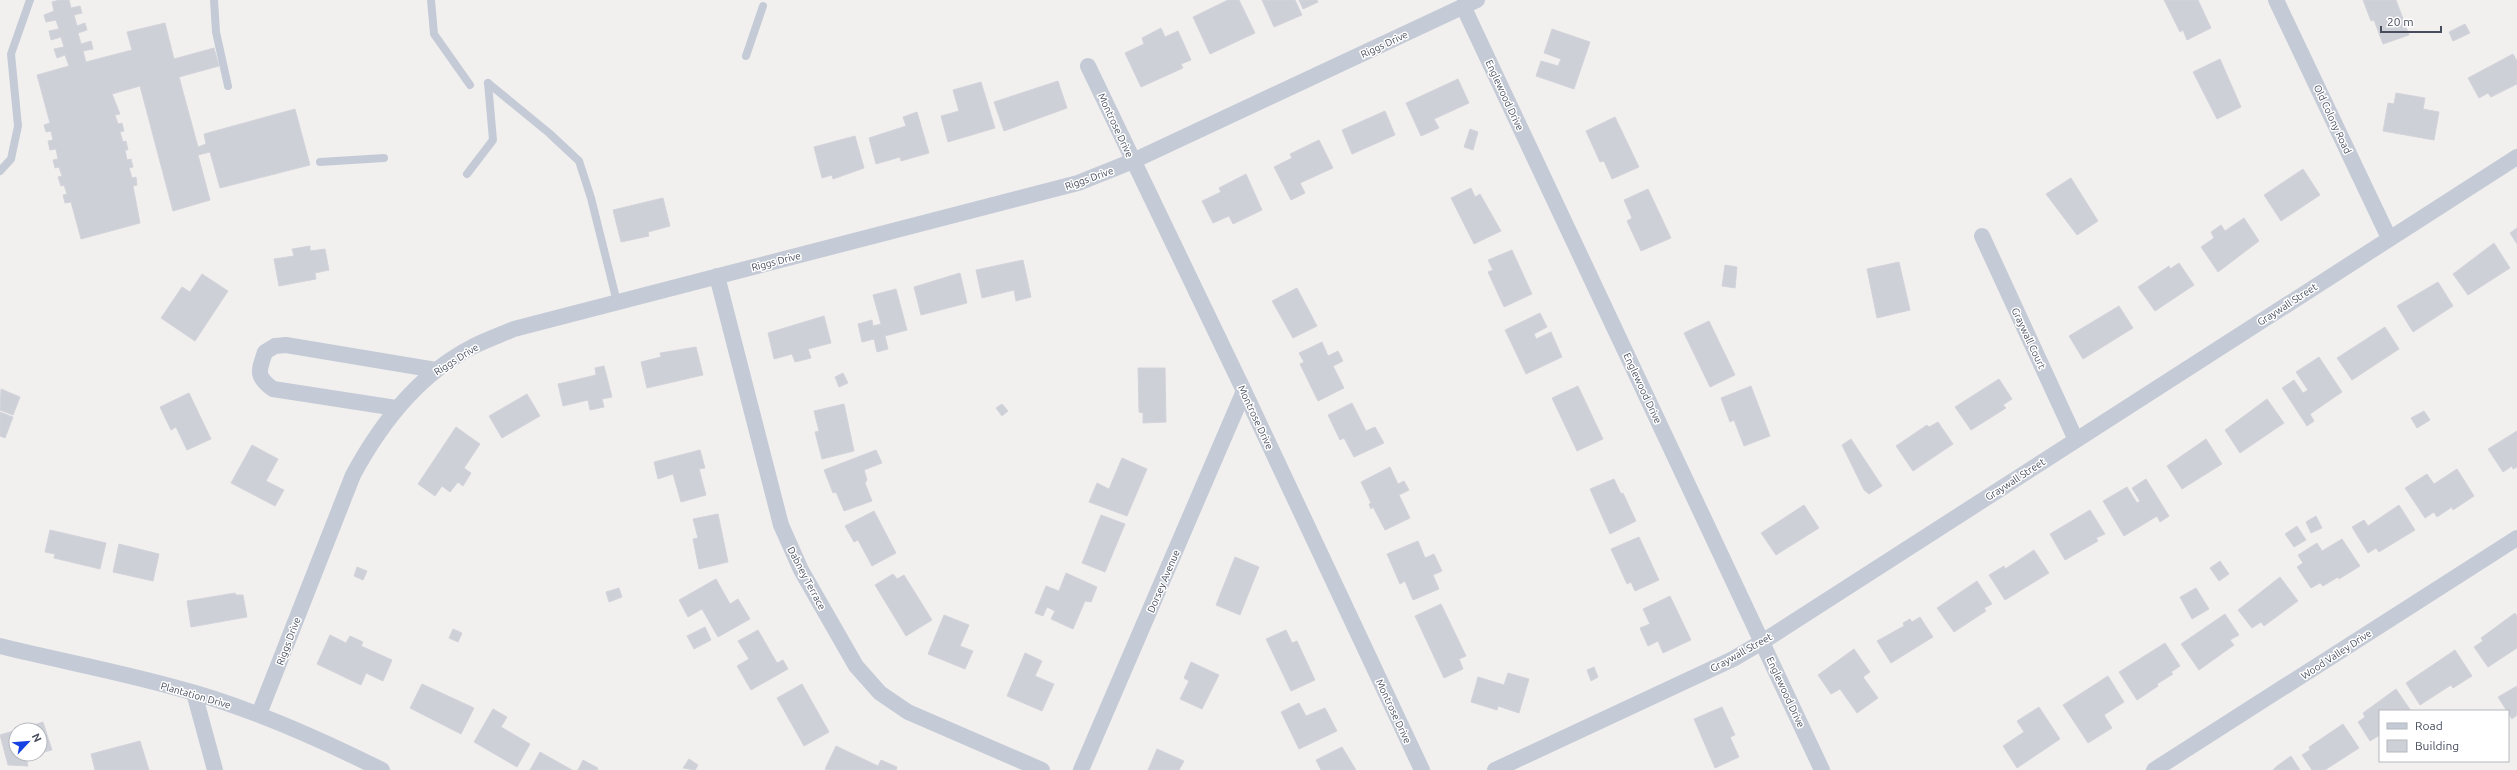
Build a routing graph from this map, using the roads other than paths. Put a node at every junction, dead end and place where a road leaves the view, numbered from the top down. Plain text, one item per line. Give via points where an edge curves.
1 (30, 0) edge
2 (214, 0) edge
3 (431, 0) edge
4 (2276, 0) edge
5 (1470, 3) edge
6 (762, 6) dead end
7 (746, 56) dead end
8 (1088, 66) dead end
9 (470, 85) dead end
10 (228, 86) dead end
11 (2517, 156) edge
12 (384, 158) dead end
13 (1133, 161) junction
14 (320, 162) dead end
15 (0, 171) edge
16 (467, 174) dead end
17 (1982, 236) dead end
18 (2389, 238) junction
19 (717, 276) junction
20 (617, 302) junction
21 (436, 370) junction
22 (1244, 391) junction
23 (396, 408) junction
24 (2076, 440) junction
25 (2517, 538) edge
26 (1762, 642) junction
27 (0, 646) edge
28 (194, 693) junction
29 (259, 714) junction
30 (1807, 737) junction
31 (215, 770) edge
32 (382, 770) edge
33 (1042, 770) edge
34 (1081, 770) edge
35 (1422, 770) edge
36 (1495, 770) edge
37 (1822, 770) edge
38 (1826, 770) edge
39 (2154, 770) edge

1 - 15 lane via 11,54 18,126 11,159
2 - 10 lane via 216,32
3 - 9 lane via 434,34
4 - 18 street, Old Colony Road
5 - 13 street, Riggs Drive
5 - 26 street, Englewood Drive
6 - 7 lane
8 - 13 street, Montrose Drive
11 - 18 street, Graywall Street
12 - 14 lane
13 - 19 street, Riggs Drive via 1078,183
13 - 22 street, Montrose Drive
16 - 20 lane via 493,140 488,83 579,161
17 - 24 street, Graywall Court
18 - 24 street, Graywall Street
19 - 20 street, Riggs Drive
19 - 33 street, Dabney Terrace via 781,525 801,570 856,666 880,693 908,712
20 - 21 street, Riggs Drive via 514,329 472,347
21 - 23 street, Riggs Drive
21 - 23 street via 286,345 274,346 265,352 259,372 263,382 272,389
22 - 34 street, Dorsey Avenue
22 - 35 street, Montrose Drive
23 - 29 street, Riggs Drive via 373,438 353,475
24 - 26 street, Graywall Street
25 - 39 street, Wood Valley Drive
26 - 30 street, Englewood Drive
26 - 36 street, Graywall Street via 1733,659
27 - 28 street, Plantation Drive
28 - 29 street, Plantation Drive
28 - 31 street
29 - 32 street, Plantation Drive via 333,745
30 - 37 street, Englewood Drive
30 - 38 street

